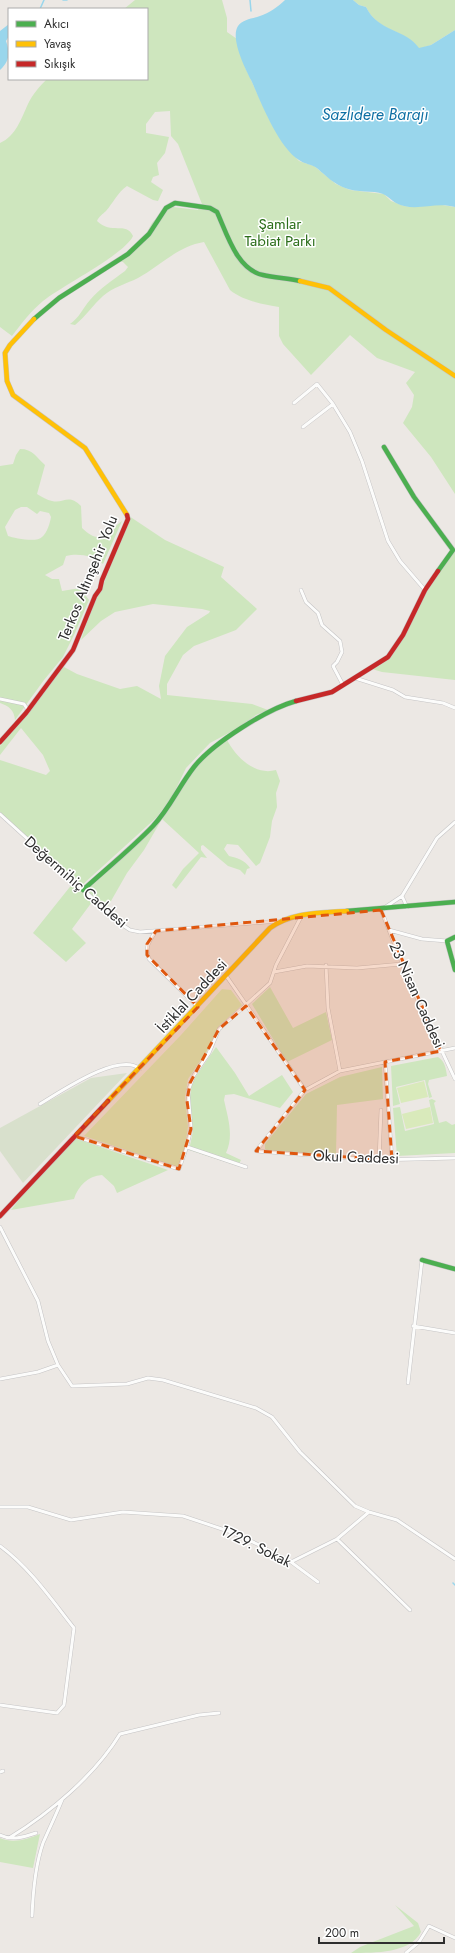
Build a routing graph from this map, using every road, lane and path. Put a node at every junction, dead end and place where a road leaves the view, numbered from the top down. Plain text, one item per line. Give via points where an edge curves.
1 (455, 376) edge
2 (294, 403) dead end
3 (333, 404) junction
4 (303, 427) dead end
5 (384, 447) dead end
6 (302, 590) dead end
7 (424, 590) junction
8 (355, 678) junction
9 (343, 685) junction
10 (0, 699) edge
11 (455, 708) edge
12 (28, 710) junction
13 (0, 742) edge
14 (0, 814) edge
15 (455, 822) edge
16 (83, 890) junction
17 (402, 896) junction
18 (455, 902) edge
19 (407, 907) junction
20 (381, 910) junction
21 (302, 916) junction
22 (280, 921) junction
23 (389, 930) junction
24 (156, 931) junction
25 (455, 937) edge
26 (447, 941) junction
27 (402, 964) junction
28 (326, 966) junction
29 (455, 970) edge
30 (274, 972) junction
31 (227, 977) junction
32 (246, 1006) junction
33 (198, 1008) junction
34 (455, 1048) edge
35 (441, 1051) junction
36 (385, 1062) junction
37 (140, 1069) junction
38 (340, 1071) junction
39 (455, 1079) edge
40 (304, 1090) junction
41 (40, 1104) dead end
42 (381, 1110) dead end
43 (74, 1136) junction
44 (187, 1147) junction
45 (455, 1158) edge
46 (379, 1160) junction
47 (392, 1160) junction
48 (246, 1167) dead end
49 (0, 1216) edge
50 (0, 1228) edge
51 (422, 1260) joint
52 (455, 1269) edge
53 (413, 1326) junction
54 (455, 1333) edge
55 (58, 1365) junction
56 (0, 1379) edge
57 (408, 1383) dead end
58 (0, 1507) edge
59 (369, 1512) junction
60 (337, 1539) junction
61 (0, 1546) edge
62 (455, 1559) edge
63 (291, 1562) junction
64 (318, 1582) dead end
65 (410, 1610) dead end
66 (0, 1705) edge
67 (219, 1713) dead end
68 (63, 1799) junction
69 (36, 1833) dead end
70 (0, 1835) edge
71 (9, 1838) junction
72 (32, 1916) dead end
73 (455, 1938) edge
74 (406, 1953) edge

1 - 12 street, Terkos Altınşehir Yolu via 329,288 284,277 262,275 247,268 238,256 217,212 210,208 175,203 166,208 149,234 128,254 59,298 28,324 5,354 7,381 13,395 84,448 115,493 128,519 72,650
2 - 3 street via 317,384
3 - 4 street
3 - 7 street via 350,432 362,461 388,541 400,561
5 - 7 street via 414,498 453,550
6 - 9 street via 306,602 318,613 322,625 340,641 342,652 333,666
7 - 8 street via 403,635 388,657
8 - 9 street
8 - 11 street via 393,690 405,697 443,703
9 - 16 street via 332,692 290,703 261,717 210,749 194,767 170,806 153,826
10 - 12 street via 24,704
12 - 13 street, Terkos Altınşehir Yolu
14 - 16 street, Değermihiç Caddesi
15 - 17 street via 437,838
16 - 24 street, Değermihiç Caddesi via 125,927 140,932
17 - 19 street
17 - 20 street
18 - 19 street, İstiklal Caddesi
19 - 20 street, İstiklal Caddesi
20 - 21 street, İstiklal Caddesi
20 - 23 street, 23 Nisan Caddesi
21 - 22 street, İstiklal Caddesi
21 - 30 street
22 - 24 street, Değermihiç Caddesi
22 - 31 street, İstiklal Caddesi via 270,928
23 - 26 street via 422,939
23 - 27 street, 23 Nisan Caddesi
24 - 33 street via 147,944 149,958
25 - 26 street
26 - 29 street via 450,960
27 - 28 street via 357,968
27 - 35 street, 23 Nisan Caddesi
28 - 30 street via 306,966
28 - 38 street via 328,1008
30 - 32 street via 267,987
31 - 32 street
31 - 33 street, İstiklal Caddesi
32 - 40 street
32 - 44 street via 220,1029 209,1053 190,1082 187,1100 190,1129
33 - 37 street, İstiklal Caddesi
34 - 35 street
35 - 36 street
35 - 39 street, 23 Nisan Caddesi
36 - 38 street
36 - 47 street
37 - 41 street via 133,1065 103,1069 82,1078
37 - 43 street, İstiklal Caddesi
38 - 40 street
40 - 46 street, Okul Caddesi via 256,1152
42 - 46 street
43 - 44 street via 179,1169
43 - 49 street, İstiklal Caddesi
44 - 48 street
45 - 47 street, Okul Caddesi
46 - 47 street, Okul Caddesi
50 - 55 street via 38,1301 48,1342
51 - 52 street
51 - 53 street
53 - 54 street
53 - 57 street
55 - 56 street via 38,1372
55 - 59 street via 72,1386 127,1384 148,1378 163,1380 256,1408 272,1417 300,1452 344,1496 355,1506
58 - 63 street, 1729. Sokak via 28,1507 71,1520 123,1512 182,1516 234,1533
59 - 60 street
59 - 62 street via 397,1520
60 - 63 street
60 - 65 street
61 - 66 street via 29,1571 74,1628 64,1705 57,1712
63 - 64 street, 1729. Sokak
67 - 68 street via 199,1715 120,1734 107,1753
68 - 71 street via 35,1822
68 - 72 street via 38,1861
69 - 71 street via 21,1838
70 - 71 street
73 - 74 street via 428,1926 419,1942

